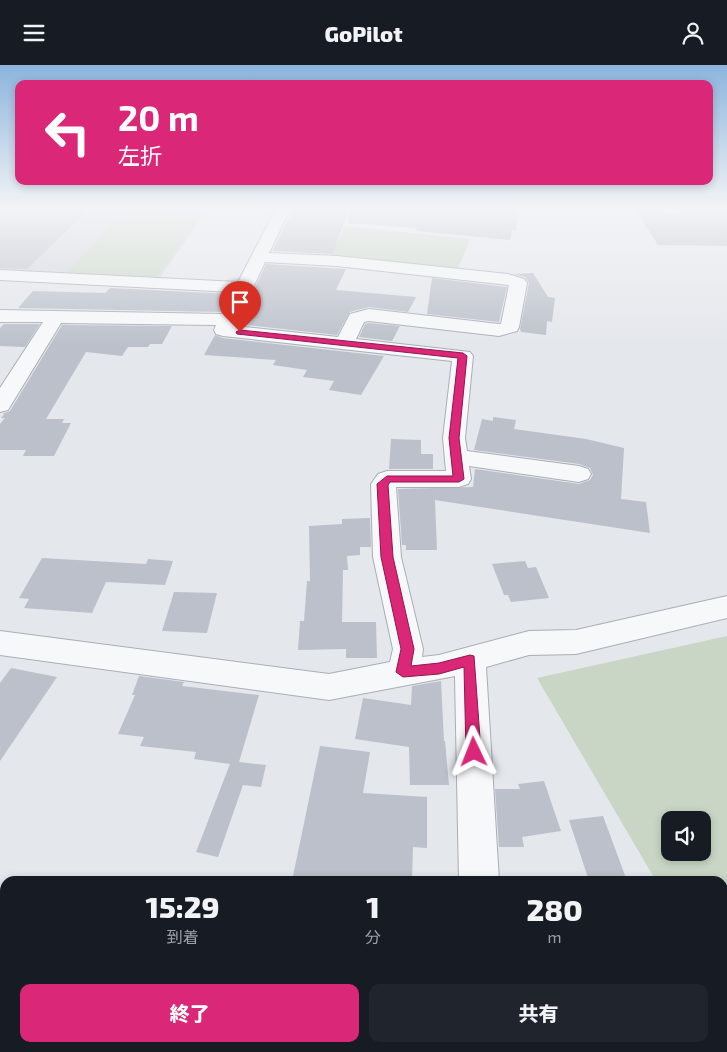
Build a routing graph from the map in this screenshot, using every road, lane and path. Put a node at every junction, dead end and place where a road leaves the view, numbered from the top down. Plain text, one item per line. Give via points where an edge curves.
1 (261, 253) edge
2 (259, 257) junction
3 (2, 278) edge
4 (244, 287) junction
5 (0, 315) edge
6 (55, 318) junction
7 (228, 320) junction
8 (344, 344) junction
9 (8, 381) edge
10 (0, 405) edge
11 (458, 457) junction
12 (579, 474) dead end
13 (727, 607) edge
14 (0, 643) edge
15 (470, 660) junction
16 (403, 672) junction
17 (479, 876) edge

1 - 2 street
2 - 4 street
2 - 8 street via 337,261 508,279 518,283 510,327 499,330 369,315 357,318
3 - 4 street
4 - 7 street
5 - 6 street
6 - 7 street
6 - 9 street
7 - 8 street via 223,330
8 - 11 street via 463,356 454,438
9 - 10 street
11 - 12 street
11 - 16 street via 459,479 387,479 382,484 387,557 408,649
13 - 15 street via 576,642 529,643
14 - 16 street via 329,687
15 - 16 street
15 - 17 street

